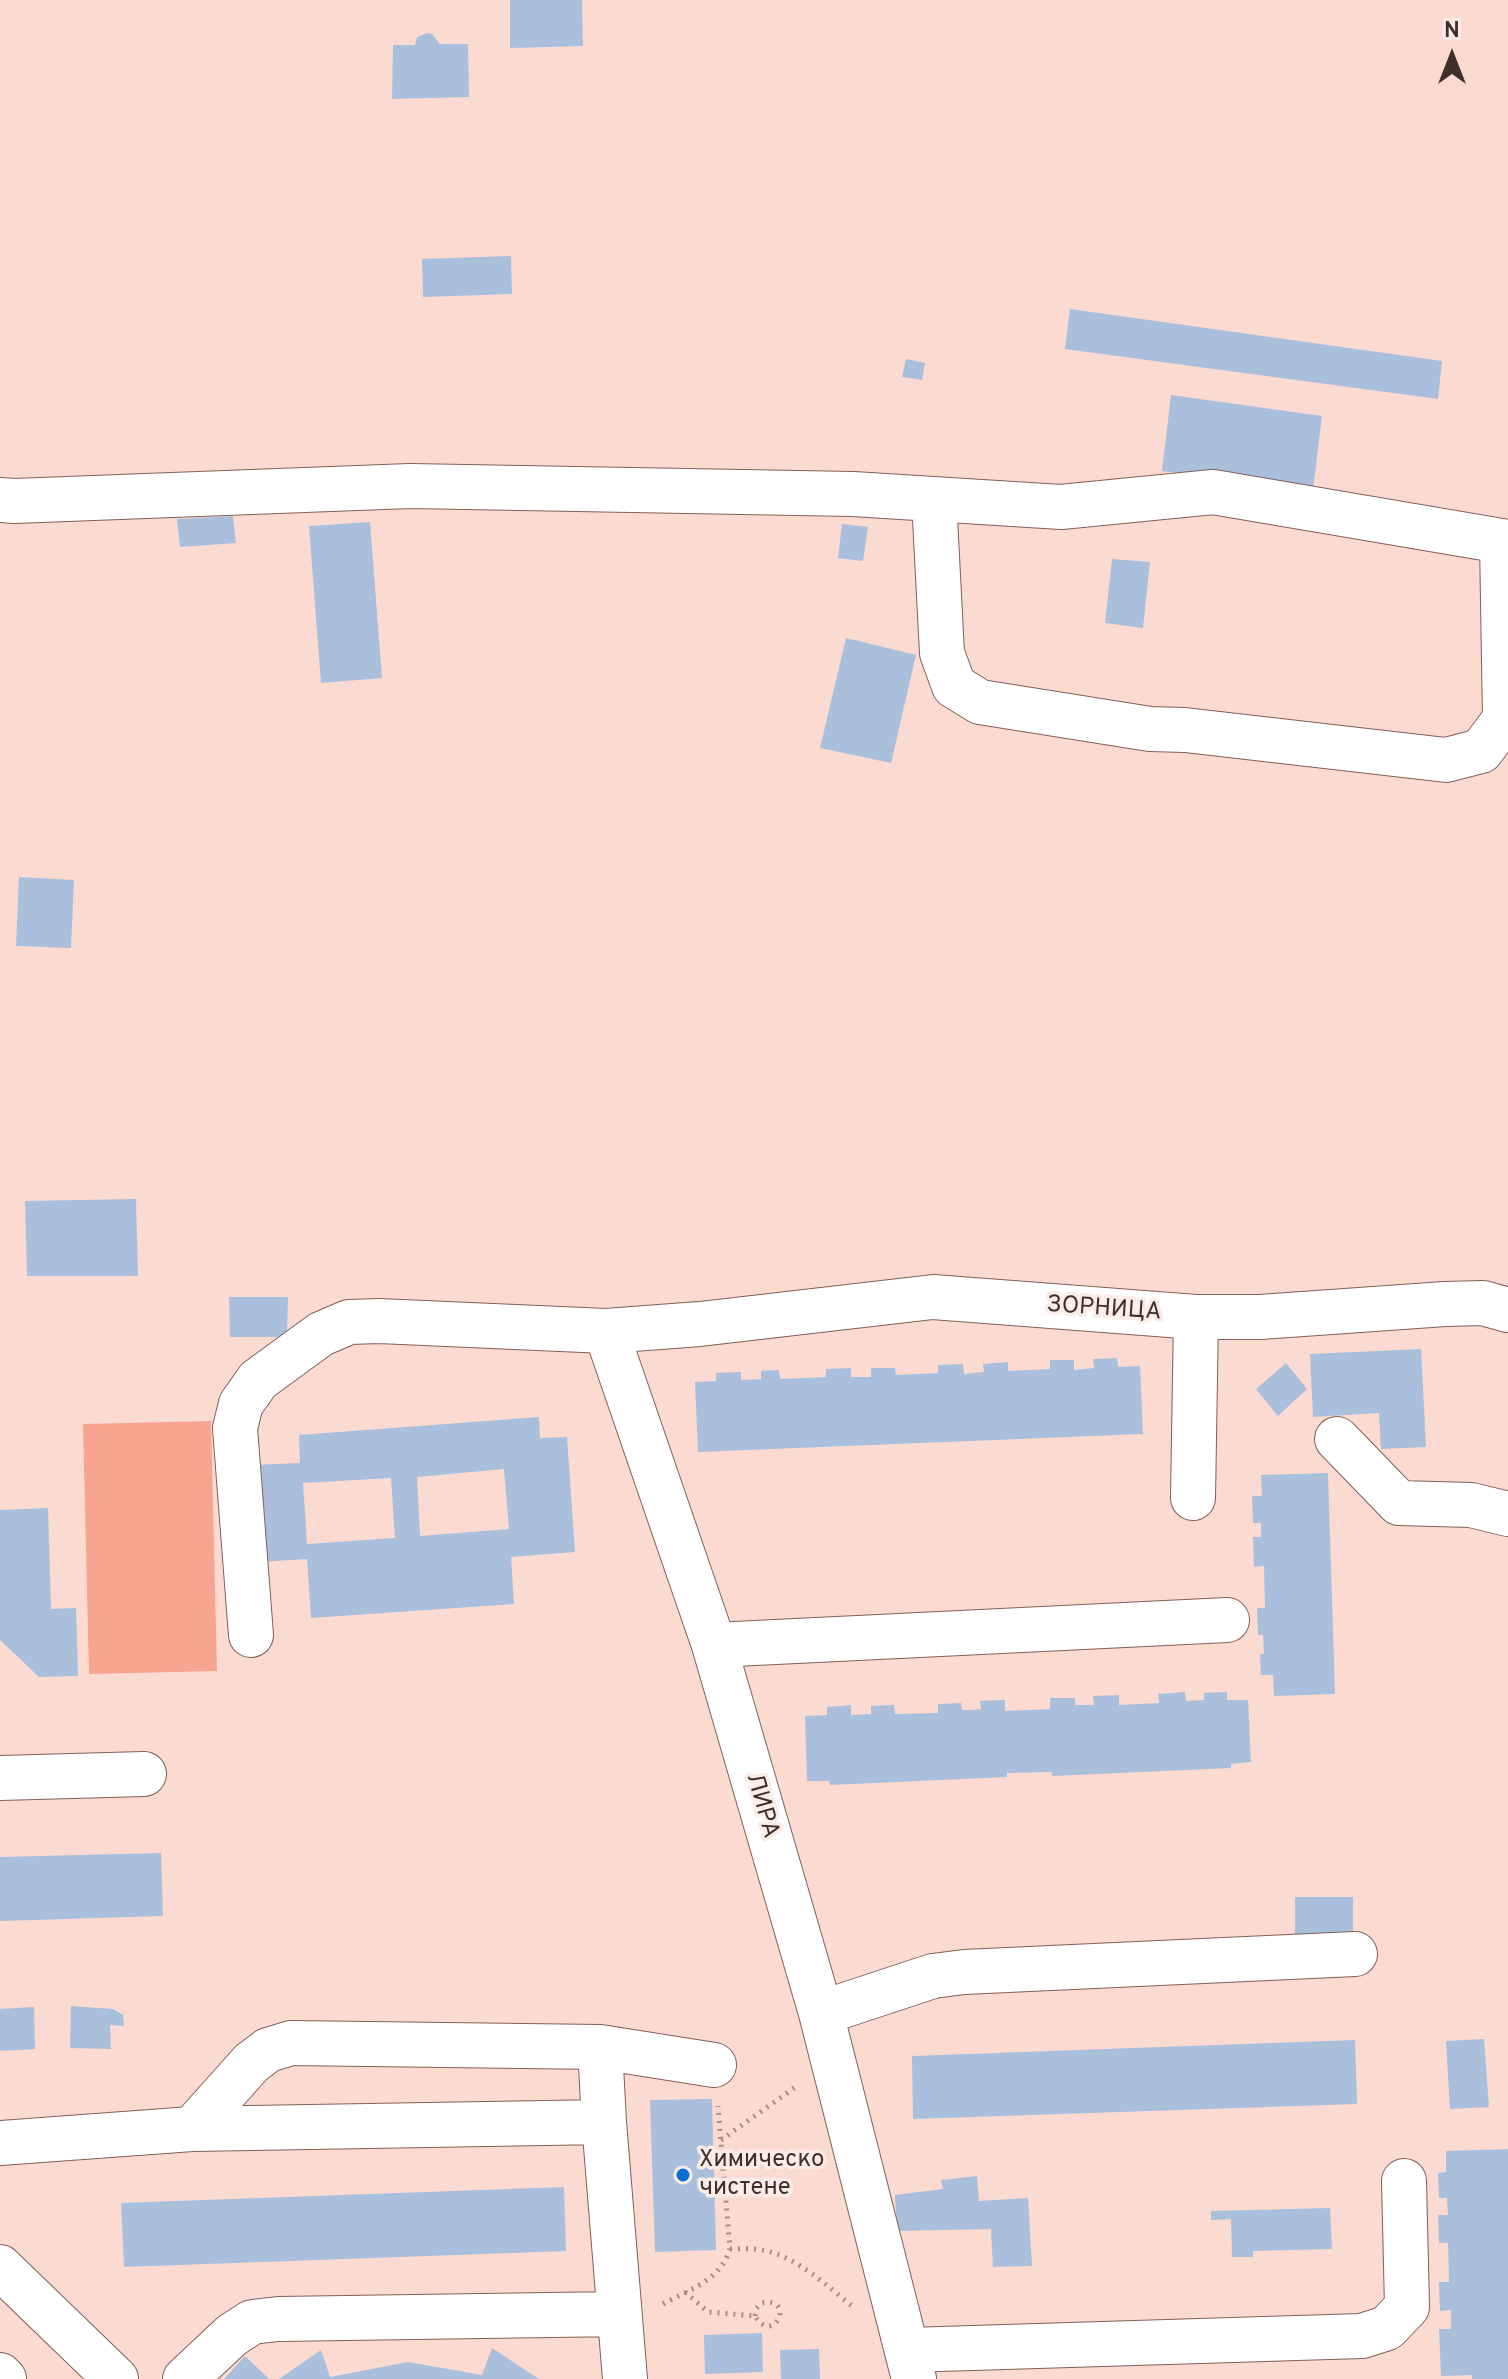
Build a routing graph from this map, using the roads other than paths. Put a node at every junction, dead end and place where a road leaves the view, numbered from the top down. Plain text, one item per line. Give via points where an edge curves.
1 (934, 499) junction
2 (0, 500) edge
3 (1505, 542) edge
4 (1508, 1310) edge
5 (1196, 1317) junction
6 (606, 1331) junction
7 (1337, 1439) dead end
8 (1193, 1498) dead end
9 (1508, 1514) edge
10 (1227, 1620) dead end
11 (251, 1635) dead end
12 (714, 1645) junction
13 (144, 1774) dead end
14 (0, 1778) edge
15 (1355, 1954) dead end
16 (821, 2013) junction
17 (600, 2047) junction
18 (714, 2065) road end
19 (604, 2122) junction
20 (192, 2129) junction
21 (0, 2143) edge
22 (1404, 2181) dead end
23 (0, 2267) edge
24 (619, 2314) junction
25 (911, 2364) edge
26 (0, 2375) edge
27 (4, 2379) edge
28 (116, 2379) edge
29 (185, 2379) edge
30 (625, 2379) edge

1 - 2 street via 410,486
1 - 3 street via 1061,507 1213,492
1 - 3 street via 942,653 954,686 980,702 1150,729 1446,760 1481,751 1505,719
4 - 5 street, ЗОРНИЦА via 1483,1303
5 - 6 street, ЗОРНИЦА via 933,1297
5 - 8 street
6 - 11 street via 349,1322 321,1334 258,1380 241,1404 235,1428
6 - 12 street, ЛИРА
7 - 9 street via 1399,1503 1471,1505
10 - 12 street
12 - 16 street, ЛИРА
13 - 14 street
15 - 16 street via 964,1972 933,1976
16 - 25 street, ЛИРА
17 - 18 street
17 - 19 street
17 - 20 street via 291,2043 268,2050 251,2063
19 - 20 street
19 - 24 street
20 - 21 street
22 - 25 street via 1407,2307 1387,2328 1362,2336
23 - 28 street
24 - 29 street via 252,2322
24 - 30 street
26 - 27 street

